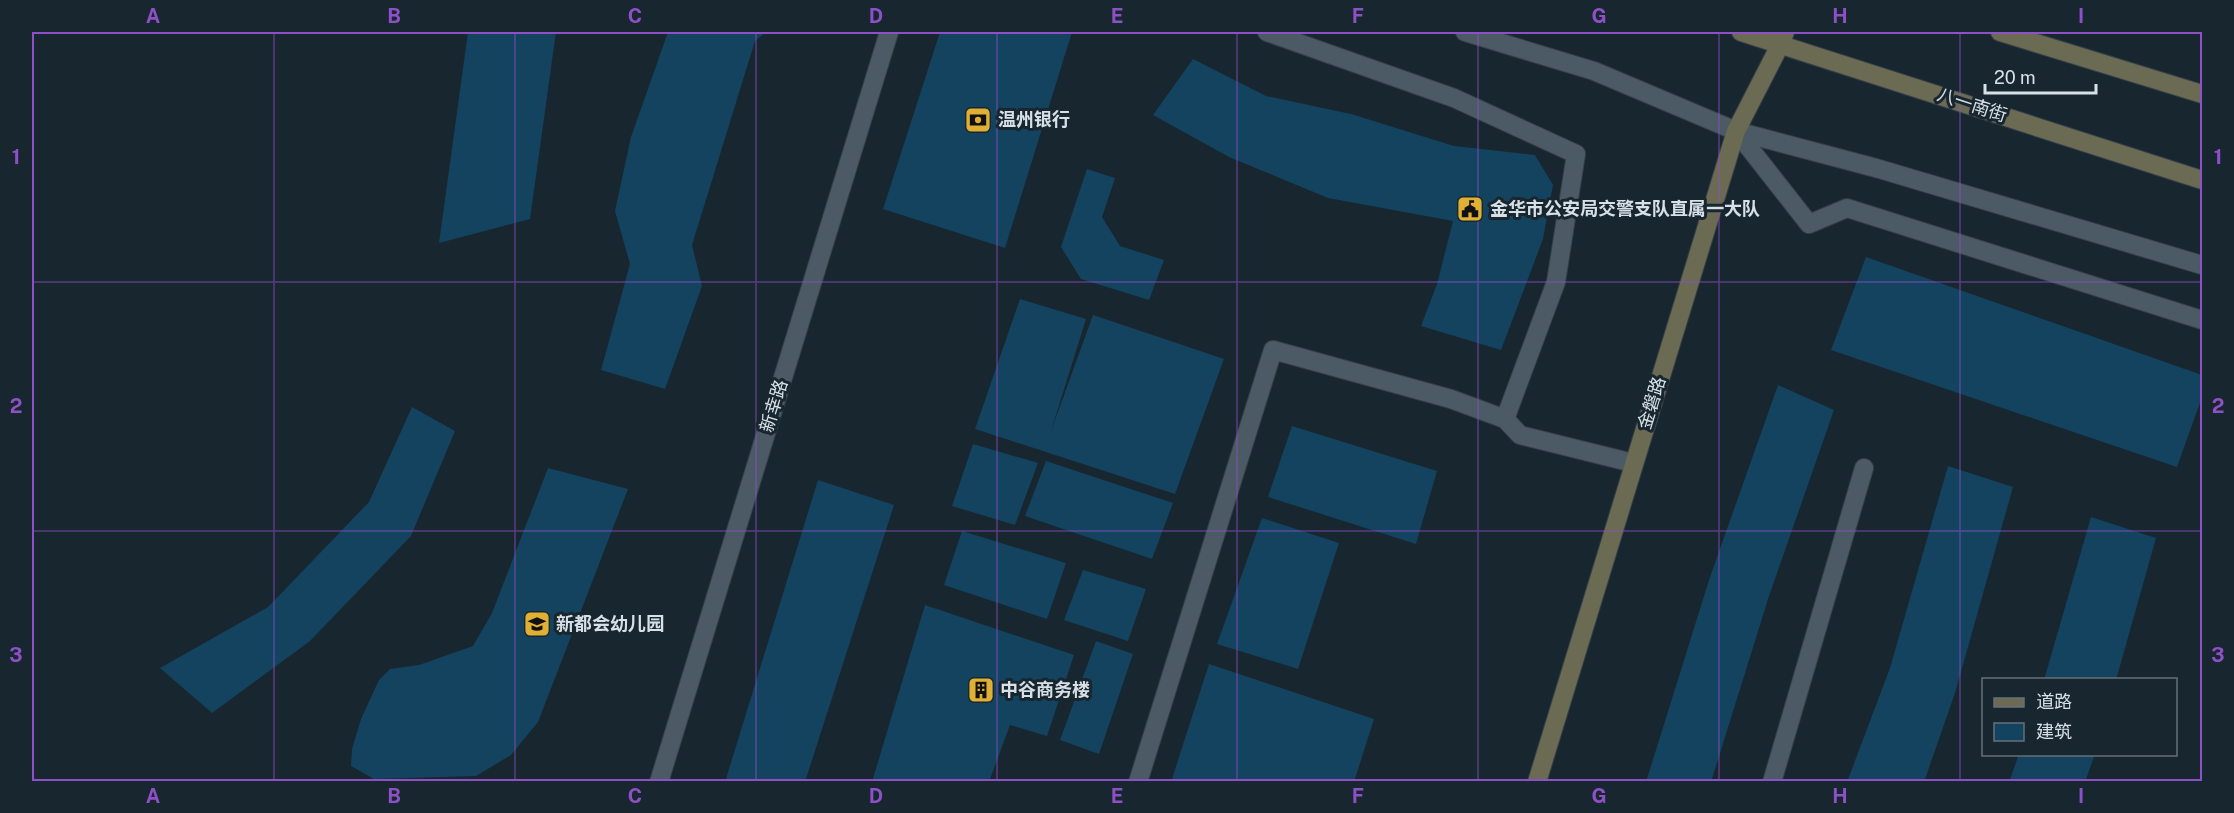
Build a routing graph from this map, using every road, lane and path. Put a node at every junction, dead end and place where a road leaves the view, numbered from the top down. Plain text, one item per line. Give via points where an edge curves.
1 (889, 32) edge
2 (1267, 32) edge
3 (1465, 32) edge
4 (1741, 32) edge
5 (2000, 32) edge
6 (1783, 37) edge
7 (2202, 94) edge
8 (1736, 130) junction
9 (2202, 180) edge
10 (2202, 265) edge
11 (2202, 320) edge
12 (1505, 419) junction
13 (1633, 463) junction
14 (1864, 468) dead end
15 (659, 782) edge
16 (1138, 782) edge
17 (1537, 782) edge
18 (1772, 782) edge

1 - 15 street, 新幸路
2 - 12 street via 1454,98 1576,154 1556,282
3 - 8 street via 1594,71
4 - 6 street, 八一南街
5 - 7 street
6 - 8 street, 金磐路
6 - 9 street, 八一南街
8 - 10 street
8 - 11 street via 1809,224 1847,208
8 - 13 street, 金磐路
12 - 13 street via 1520,435
12 - 16 street via 1451,399 1273,350
13 - 17 street, 金磐路
14 - 18 street

